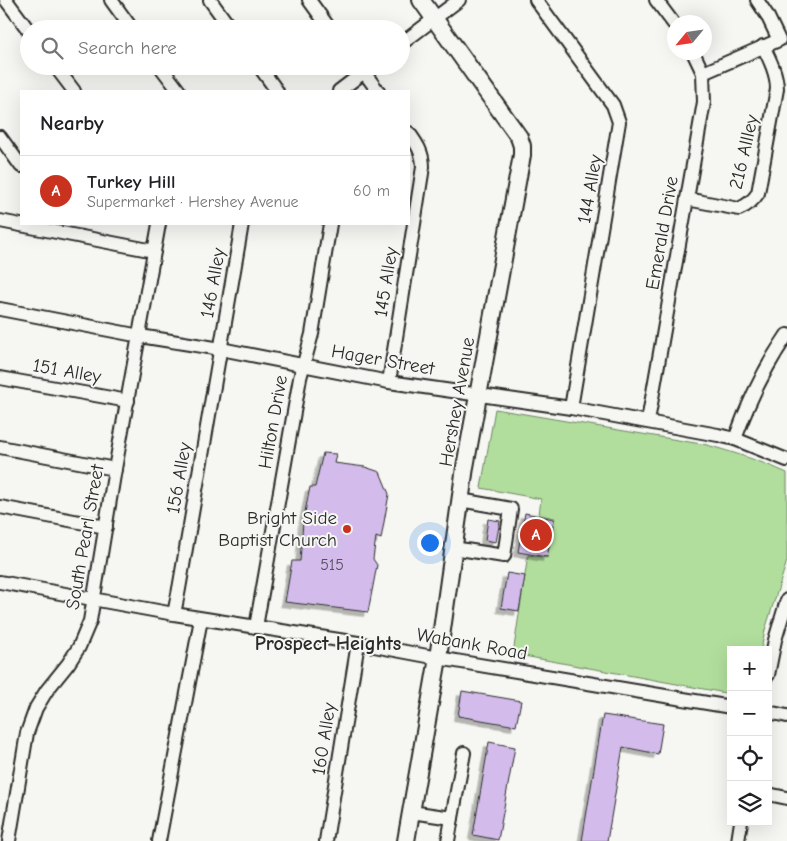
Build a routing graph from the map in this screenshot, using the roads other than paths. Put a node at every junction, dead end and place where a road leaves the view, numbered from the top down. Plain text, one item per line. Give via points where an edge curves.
1 (6, 0) edge
2 (111, 0) edge
3 (210, 0) edge
4 (308, 0) edge
5 (420, 0) edge
6 (459, 0) edge
7 (536, 0) edge
8 (656, 0) edge
9 (757, 0) edge
10 (667, 15) edge
11 (434, 18) junction
12 (21, 20) edge
13 (125, 20) edge
14 (224, 20) edge
15 (323, 20) edge
16 (410, 37) edge
17 (763, 46) junction
18 (697, 60) edge
19 (703, 73) junction
20 (62, 75) edge
21 (167, 75) edge
22 (265, 75) edge
23 (357, 75) edge
24 (369, 75) edge
25 (73, 90) edge
26 (178, 90) edge
27 (276, 90) edge
28 (340, 90) edge
29 (377, 90) edge
30 (410, 134) edge
31 (0, 137) edge
32 (20, 165) edge
33 (687, 199) junction
34 (0, 221) edge
35 (65, 225) edge
36 (159, 225) edge
37 (242, 225) edge
38 (330, 225) edge
39 (72, 236) junction
40 (154, 251) junction
41 (0, 309) edge
42 (787, 335) edge
43 (140, 336) junction
44 (221, 349) junction
45 (304, 364) junction
46 (0, 378) edge
47 (388, 382) junction
48 (478, 394) junction
49 (128, 401) junction
50 (571, 408) junction
51 (648, 422) junction
52 (735, 439) junction
53 (0, 447) edge
54 (787, 460) edge
55 (115, 469) junction
56 (460, 500) junction
57 (0, 507) edge
58 (106, 527) junction
59 (453, 548) junction
60 (0, 582) edge
61 (94, 600) junction
62 (787, 600) edge
63 (174, 614) junction
64 (201, 618) junction
65 (256, 627) junction
66 (358, 643) junction
67 (772, 655) edge
68 (438, 658) junction
69 (727, 706) edge
70 (772, 713) edge
71 (787, 715) edge
72 (464, 753) dead end
73 (772, 795) edge
74 (787, 798) edge
75 (411, 812) junction
76 (452, 818) junction
77 (740, 826) edge
78 (9, 841) edge
79 (159, 841) edge
80 (326, 841) edge
81 (406, 841) edge
82 (448, 841) edge
83 (738, 841) edge

1 - 12 street
2 - 13 street
3 - 14 street
4 - 15 street
5 - 11 main road, Hershey Avenue
6 - 11 street
7 - 50 street, 144 Alley via 613,105 619,122
8 - 10 street
9 - 17 street via 779,40
11 - 16 street
11 - 48 main road, Hershey Avenue via 522,146
17 - 19 street
17 - 33 street, 216 Allley via 773,68 777,89 758,193 747,206 739,209
18 - 19 street, Emerald Drive
19 - 33 street, Emerald Drive via 704,102
20 - 25 street
21 - 26 street
22 - 27 street
23 - 28 street
24 - 29 street
30 - 47 street, 145 Alley via 423,156 423,168
31 - 32 street
33 - 51 street, Emerald Drive
34 - 39 street
35 - 39 street
36 - 40 street, South Pearl Street
37 - 44 street, 146 Alley
38 - 45 street, Hilton Drive
39 - 40 street
40 - 43 street, South Pearl Street
41 - 43 street, Hager Street
42 - 52 street via 746,408
43 - 44 street, Hager Street
43 - 49 street, South Pearl Street
44 - 45 street, Hager Street
44 - 63 street, 156 Alley
45 - 47 street, Hager Street
45 - 65 street, Hilton Drive
46 - 49 street, 151 Alley
47 - 48 street, Hager Street
48 - 50 street, Hager Street
48 - 56 main road, Hershey Avenue
49 - 55 street, South Pearl Street
50 - 51 street, Hager Street
51 - 52 street, Hager Street
52 - 54 street, Hager Street
53 - 55 street
55 - 58 street, South Pearl Street
56 - 59 main road, Hershey Avenue
56 - 59 street via 511,508 504,556
57 - 58 street
58 - 61 street, South Pearl Street
59 - 68 main road, Hershey Avenue
60 - 61 street, Wabank Road
61 - 63 street, Wabank Road
61 - 78 street, South Pearl Street via 85,637 47,690 27,733
62 - 67 street
63 - 64 street, Wabank Road
64 - 65 street, Wabank Road
64 - 79 street
65 - 66 street, Wabank Road
66 - 68 street, Wabank Road
66 - 80 street, 160 Alley
68 - 69 street, Wabank Road
68 - 75 main road, Hershey Avenue
70 - 71 street
72 - 76 street
73 - 74 street
75 - 76 street
75 - 81 main road, Hershey Avenue
76 - 82 street
77 - 83 street

